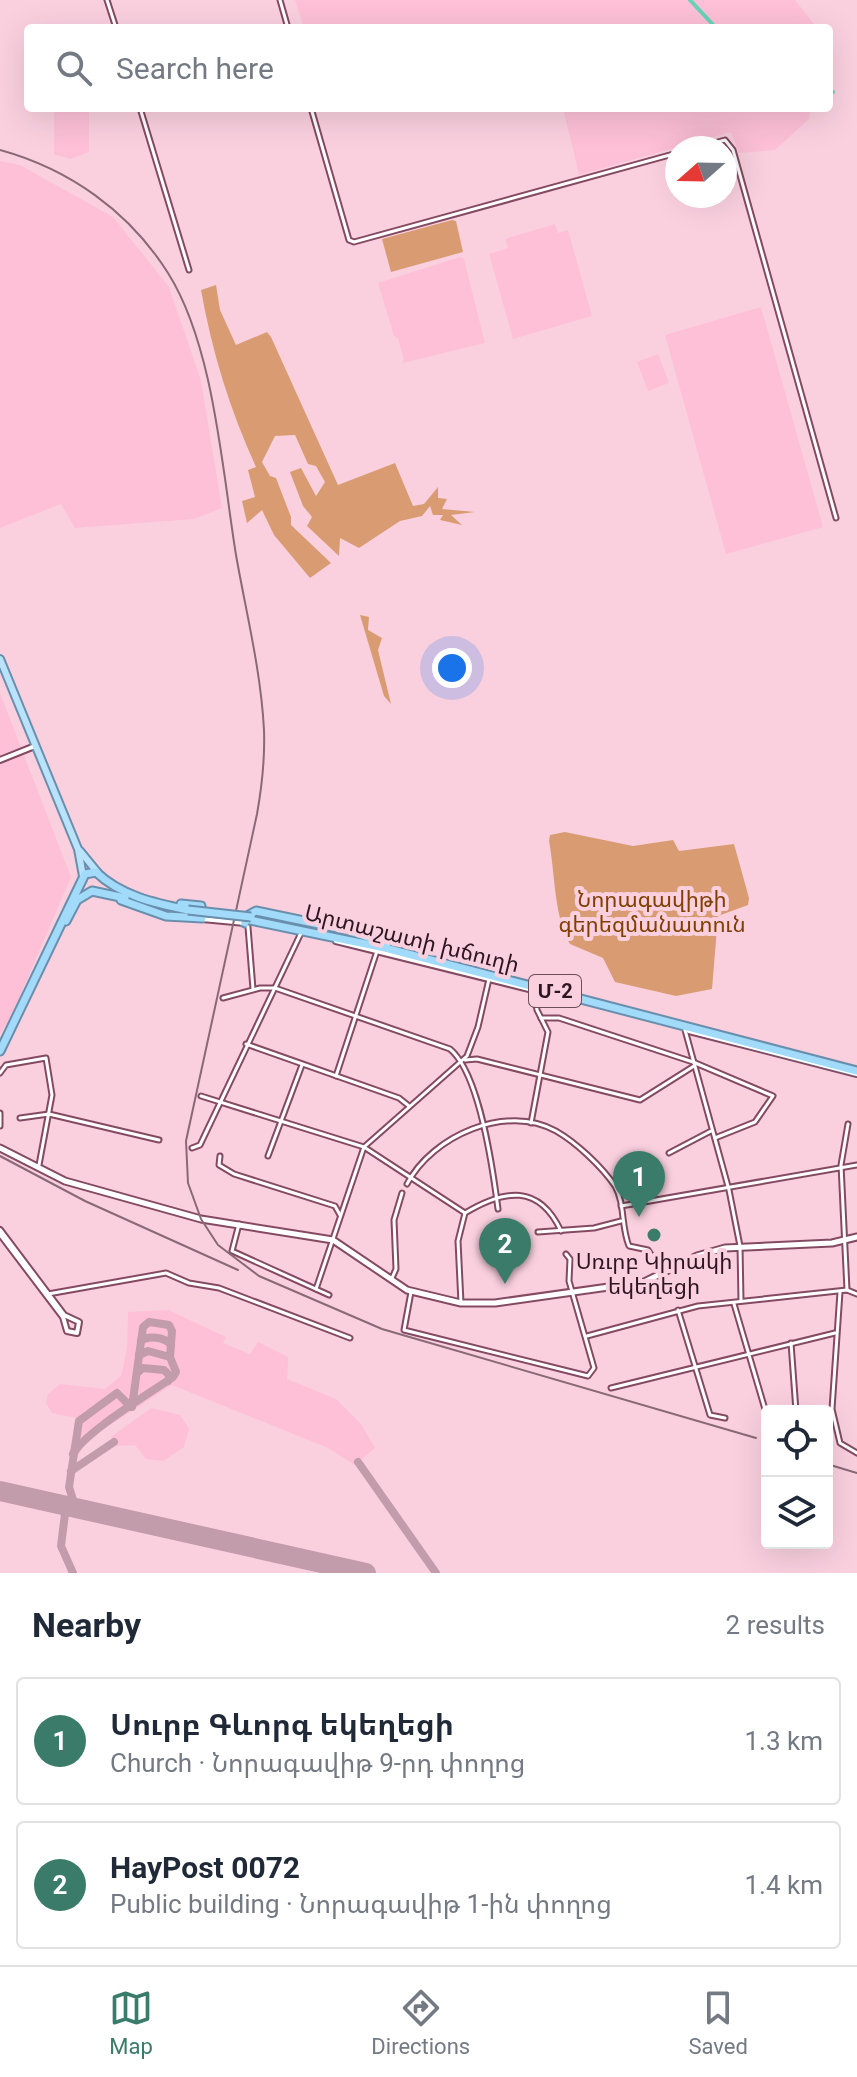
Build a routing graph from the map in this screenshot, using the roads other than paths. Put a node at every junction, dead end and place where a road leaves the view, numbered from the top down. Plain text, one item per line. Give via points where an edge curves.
1 (107, 0) edge
2 (280, 0) edge
3 (115, 24) edge
4 (287, 24) edge
5 (141, 112) edge
6 (312, 112) edge
7 (665, 156) edge
8 (737, 164) edge
9 (189, 270) dead end
10 (836, 518) dead end
11 (0, 659) edge
12 (35, 746) junction
13 (0, 760) edge
14 (78, 849) junction
15 (99, 875) junction
16 (83, 877) junction
17 (117, 889) junction
18 (93, 891) junction
19 (107, 892) junction
20 (188, 912) junction
21 (202, 918) junction
22 (249, 922) junction
23 (301, 933) junction
24 (377, 951) junction
25 (489, 979) junction
26 (275, 988) junction
27 (253, 989) junction
28 (533, 990) junction
29 (223, 998) dead end
30 (356, 1017) junction
31 (541, 1018) junction
32 (685, 1030) junction
33 (246, 1044) junction
34 (0, 1051) edge
35 (0, 1061) edge
36 (461, 1061) junction
37 (693, 1064) junction
38 (302, 1065) junction
39 (857, 1071) edge
40 (0, 1073) edge
41 (540, 1075) junction
42 (336, 1076) junction
43 (201, 1096) dead end
44 (219, 1101) junction
45 (409, 1106) junction
46 (0, 1113) edge
47 (49, 1114) junction
48 (20, 1118) dead end
49 (281, 1120) junction
50 (531, 1123) junction
51 (848, 1124) dead end
52 (0, 1126) edge
53 (482, 1126) junction
54 (713, 1130) junction
55 (715, 1138) junction
56 (159, 1140) dead end
57 (364, 1147) junction
58 (0, 1148) edge
59 (192, 1148) dead end
60 (669, 1153) dead end
61 (220, 1156) dead end
62 (268, 1156) dead end
63 (841, 1165) junction
64 (857, 1165) edge
65 (39, 1169) junction
66 (411, 1176) junction
67 (407, 1184) dead end
68 (729, 1190) junction
69 (402, 1193) dead end
70 (497, 1198) junction
71 (621, 1206) junction
72 (498, 1209) dead end
73 (465, 1213) junction
74 (340, 1215) junction
75 (621, 1221) junction
76 (239, 1224) junction
77 (561, 1231) junction
78 (0, 1232) edge
79 (538, 1232) dead end
80 (857, 1237) edge
81 (333, 1240) junction
82 (844, 1241) junction
83 (740, 1246) junction
84 (566, 1254) dead end
85 (663, 1273) junction
86 (391, 1281) junction
87 (316, 1289) junction
88 (572, 1290) junction
89 (847, 1290) junction
90 (411, 1292) junction
91 (840, 1292) junction
92 (47, 1294) junction
93 (857, 1294) edge
94 (329, 1295) dead end
95 (741, 1301) junction
96 (461, 1303) junction
97 (734, 1303) junction
98 (678, 1310) junction
99 (72, 1319) junction
100 (66, 1325) junction
101 (835, 1333) junction
102 (586, 1336) junction
103 (350, 1338) dead end
104 (791, 1343) junction
105 (751, 1355) junction
106 (696, 1369) junction
107 (611, 1388) dead end
108 (764, 1405) edge
109 (796, 1405) edge
110 (725, 1418) dead end
111 (857, 1453) edge

1 - 3 street
2 - 4 street
5 - 9 street
6 - 7 street via 349,240 354,242
8 - 10 street
11 - 12 main road, Արտաշատի խճուղի / Մ-2
12 - 13 street
12 - 14 main road, Արտաշատի խճուղի / Մ-2
14 - 15 main road, Արտաշատի խճուղի / Մ-2
14 - 16 main road, Արտաշատի խճուղի / Մ-2
15 - 16 highway via 90,871
15 - 17 highway, Արտաշատի խճուղի / Մ-2
15 - 18 highway via 101,884
16 - 18 highway, Արտաշատի խճուղի / Մ-2 via 85,888
16 - 34 highway
17 - 20 highway, Արտաշատի խճուղի / Մ-2
17 - 21 highway via 201,906
18 - 19 highway, Արտաշատի խճուղի / Մ-2
18 - 35 highway via 70,911
19 - 20 highway, Արտաշատի խճուղի / Մ-2
19 - 21 highway via 157,914
20 - 22 highway, Արտաշատի խճուղի / Մ-2, bridge
21 - 22 street
22 - 23 street, Արտաշատի խճուղի
22 - 27 street
22 - 39 highway, Արտաշատի խճուղի / Մ-2 via 385,948
22 - 39 highway, Արտաշատի խճուղի / Մ-2 via 387,944
23 - 24 street, Արտաշատի խճուղի
23 - 26 street
24 - 25 street, Արտաշատի խճուղի
24 - 30 street
25 - 28 street, Արտաշատի խճուղի
25 - 36 street via 478,1027
26 - 27 street
26 - 30 street
26 - 33 street
27 - 29 street
28 - 31 street
28 - 32 street, Արտաշատի խճուղի
30 - 36 street via 450,1049
30 - 42 street
31 - 37 street via 559,1018
31 - 41 street via 548,1032
32 - 37 street
32 - 39 street, Արտաշատի խճուղի
33 - 38 street
33 - 44 street
36 - 41 street via 477,1059
36 - 45 street
36 - 53 street
37 - 41 street via 640,1100
37 - 54 street
37 - 55 street via 773,1096 755,1122
38 - 42 street
38 - 49 street
40 - 47 street via 6,1065 46,1058 52,1095
41 - 50 street
42 - 45 street
43 - 44 street
44 - 49 street
44 - 59 street via 200,1145
45 - 57 street
46 - 52 street
47 - 48 street
47 - 56 street
47 - 65 street
49 - 57 street
49 - 62 street
50 - 53 street
50 - 71 street via 557,1132 594,1163 613,1183
51 - 63 street
53 - 66 street via 453,1137
53 - 70 street
54 - 55 street
54 - 60 street
55 - 68 street
57 - 66 street
57 - 74 street
58 - 65 main road
61 - 74 street via 219,1165 234,1174 335,1206
63 - 64 street
63 - 68 street
63 - 82 street
65 - 76 main road via 201,1219
66 - 67 street
66 - 73 street
68 - 71 street
68 - 83 street
69 - 86 street via 394,1220 396,1269
70 - 72 street
70 - 73 street
70 - 77 street via 537,1198 552,1211
71 - 75 street
73 - 96 street via 458,1241
74 - 81 street
75 - 77 street
75 - 85 street via 629,1246 648,1250
76 - 81 main road
76 - 87 street via 232,1251
77 - 79 street
78 - 92 street
80 - 82 main road
81 - 86 main road
81 - 87 street
82 - 83 main road
82 - 89 street
83 - 85 main road via 697,1256
83 - 95 street
84 - 88 street
85 - 88 main road via 644,1282
86 - 90 main road
87 - 94 street
88 - 96 main road
88 - 102 street
89 - 91 street
89 - 93 street
90 - 96 main road
90 - 102 street via 404,1330 584,1377 594,1368
91 - 95 street
91 - 101 street
92 - 99 street
92 - 100 street
92 - 103 street via 166,1273
95 - 97 street
97 - 98 street
97 - 105 street
98 - 102 street
98 - 106 street
99 - 100 street
99 - 100 street via 80,1324 77,1333 69,1333
101 - 104 street
101 - 111 street via 836,1435 846,1449
104 - 105 street
104 - 109 street
105 - 106 street
105 - 108 street
106 - 107 street
106 - 110 street via 710,1415

